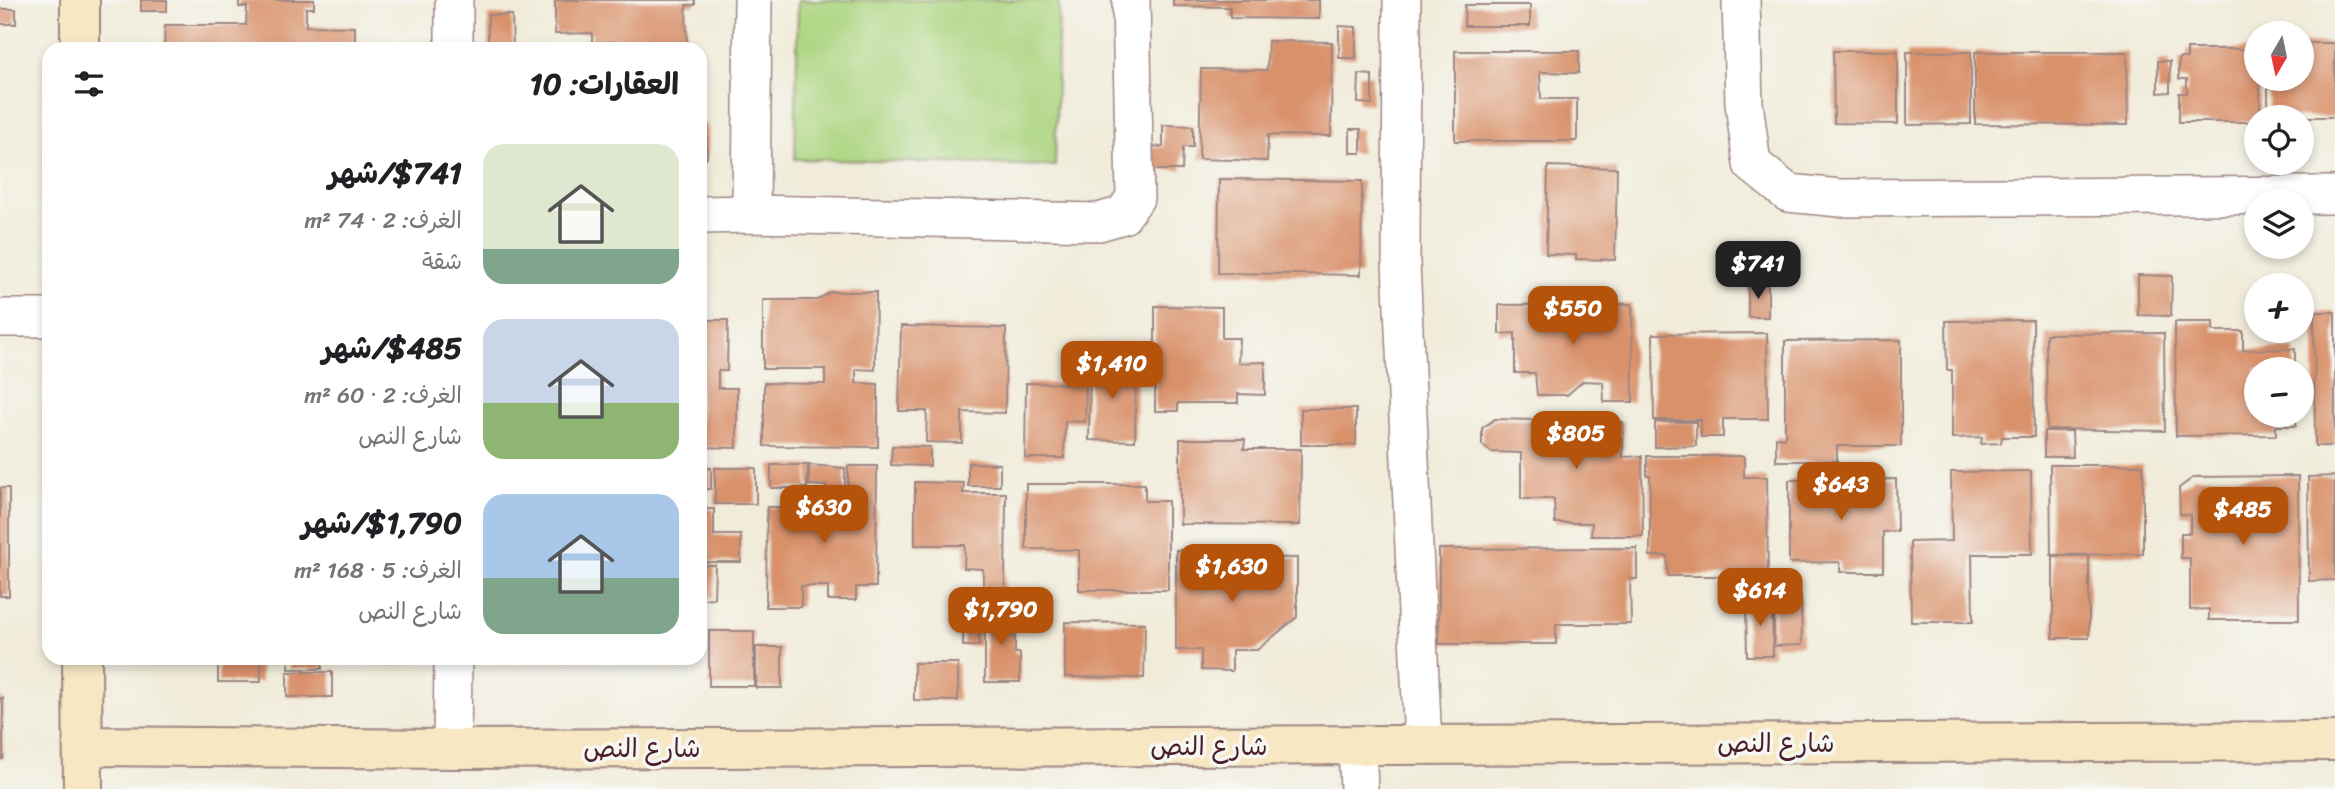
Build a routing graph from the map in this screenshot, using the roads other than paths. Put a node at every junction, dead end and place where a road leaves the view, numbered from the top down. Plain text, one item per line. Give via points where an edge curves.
1 (80, 0) edge
2 (454, 0) edge
3 (752, 0) edge
4 (1131, 0) edge
5 (1402, 0) edge
6 (1741, 0) edge
7 (80, 42) edge
8 (454, 42) edge
9 (2335, 195) edge
10 (751, 214) junction
11 (707, 215) edge
12 (42, 317) edge
13 (0, 318) edge
14 (82, 665) edge
15 (453, 665) edge
16 (2335, 741) edge
17 (1423, 745) junction
18 (83, 746) junction
19 (1357, 746) junction
20 (452, 749) junction
21 (83, 789) edge
22 (1359, 789) edge

1 - 7 street
2 - 8 street
3 - 10 street
4 - 10 street via 1135,198 1123,215 1099,222
5 - 17 street via 1401,262
6 - 9 street via 1744,103 1752,164 1788,193 1840,198
10 - 11 street
12 - 13 street
14 - 18 street
15 - 20 street
16 - 17 street, شارع النص
17 - 19 street, شارع النص
18 - 20 street, شارع النص
18 - 21 street
19 - 20 street, شارع النص
19 - 22 street

